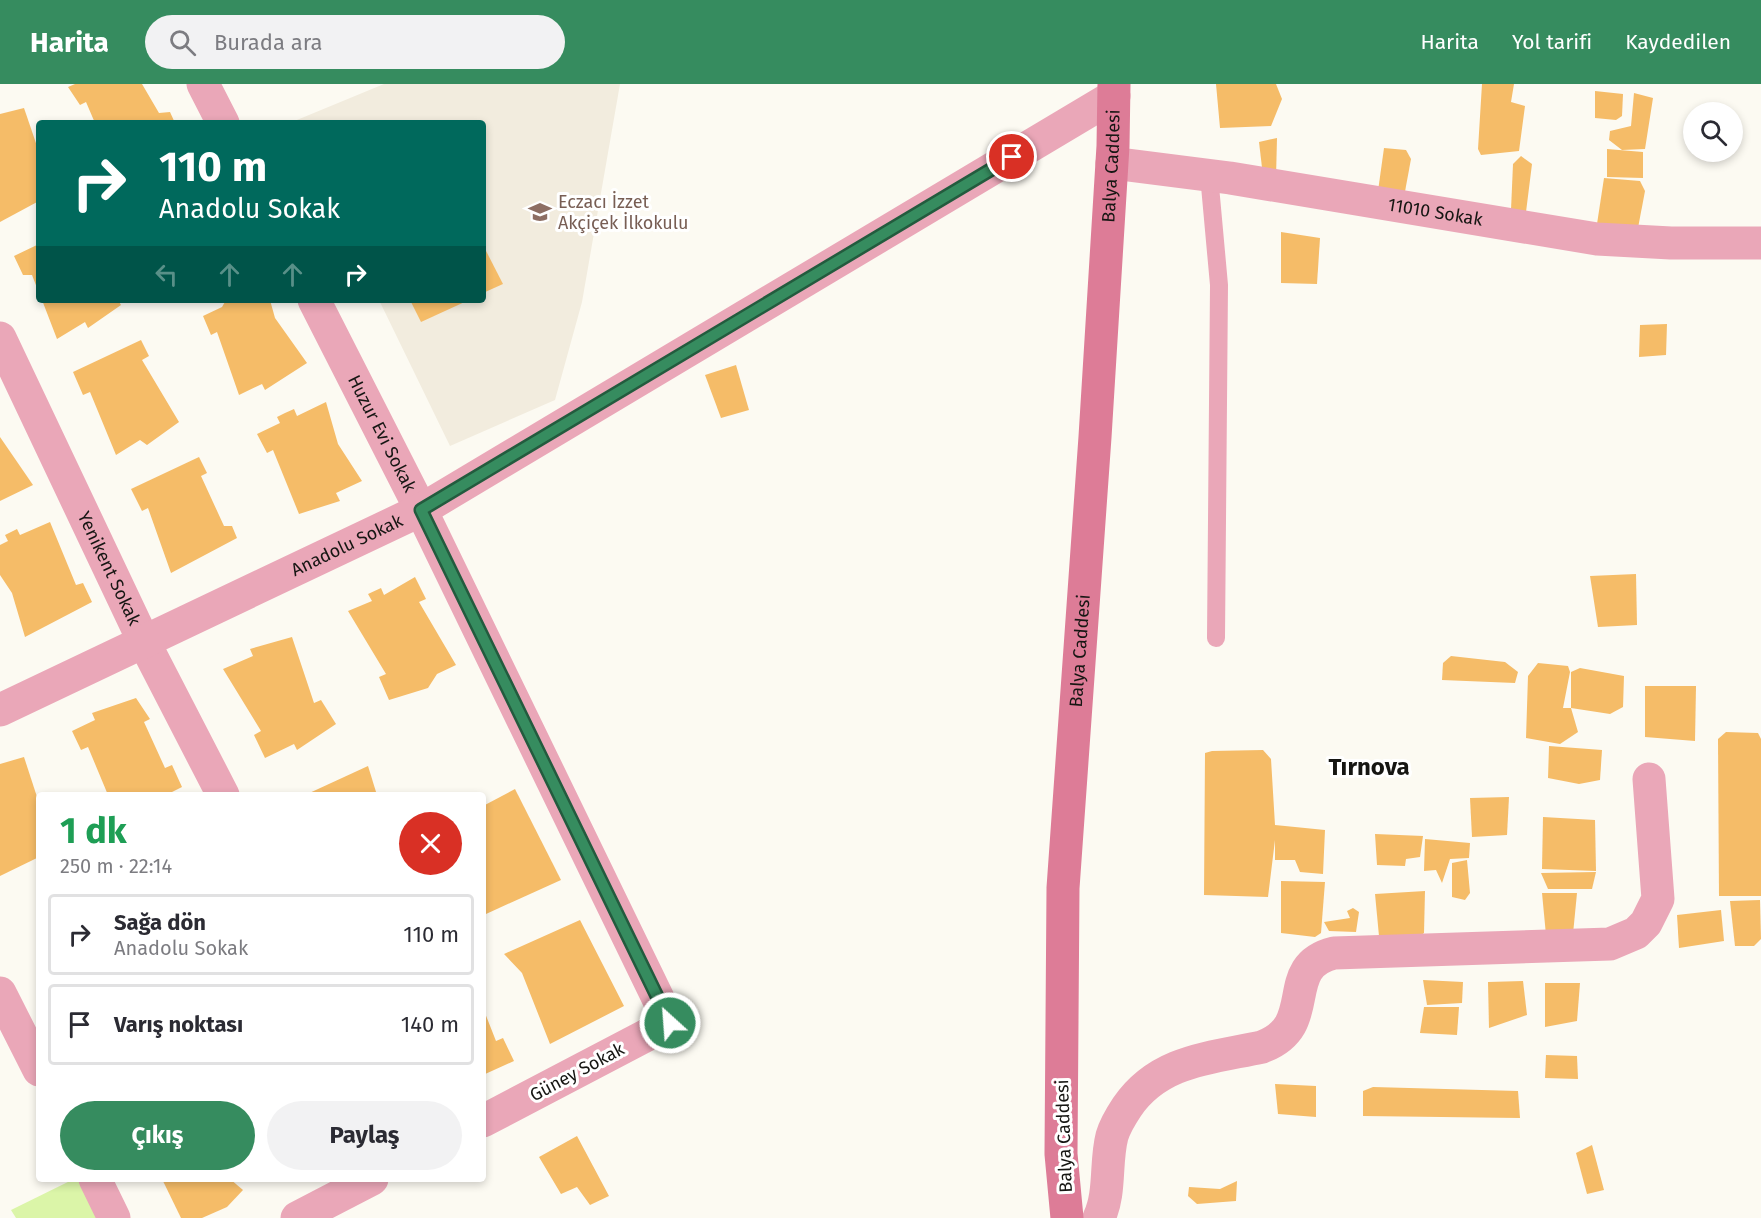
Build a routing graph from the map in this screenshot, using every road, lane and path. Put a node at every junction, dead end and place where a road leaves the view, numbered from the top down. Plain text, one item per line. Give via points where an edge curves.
1 (203, 84) edge
2 (1114, 90) edge
3 (221, 120) edge
4 (1112, 163) junction
5 (1209, 175) junction
6 (1761, 243) edge
7 (316, 303) edge
8 (0, 338) edge
9 (421, 510) junction
10 (1216, 638) dead end
11 (144, 642) junction
12 (0, 710) edge
13 (1649, 779) dead end
14 (221, 792) edge
15 (0, 993) edge
16 (670, 1023) joint
17 (9, 1034) edge
18 (36, 1066) edge
19 (486, 1119) edge
20 (96, 1182) edge
21 (366, 1182) edge
22 (114, 1218) edge
23 (297, 1218) edge
24 (1067, 1218) edge
25 (1099, 1218) edge

1 - 3 street
2 - 4 main road, Balya Caddesi
2 - 9 street, Anadolu Sokak
4 - 5 street, 11010 Sokak
4 - 24 main road, Balya Caddesi via 1063,888 1061,1154
5 - 6 street, 11010 Sokak via 1598,239
5 - 10 lane via 1219,285
7 - 9 street, Huzur Evi Sokak
8 - 11 street, Yenikent Sokak
9 - 11 street, Anadolu Sokak
9 - 16 street, Huzur Evi Sokak
11 - 12 street, Anadolu Sokak
11 - 14 street, Yenikent Sokak
13 - 25 street via 1658,899 1636,933 1610,944 1334,953 1317,959 1302,977 1294,1019 1283,1036 1262,1047 1166,1071 1134,1097 1112,1136 1107,1193
15 - 17 street
16 - 19 street, Güney Sokak
17 - 18 street
20 - 22 street
21 - 23 street

